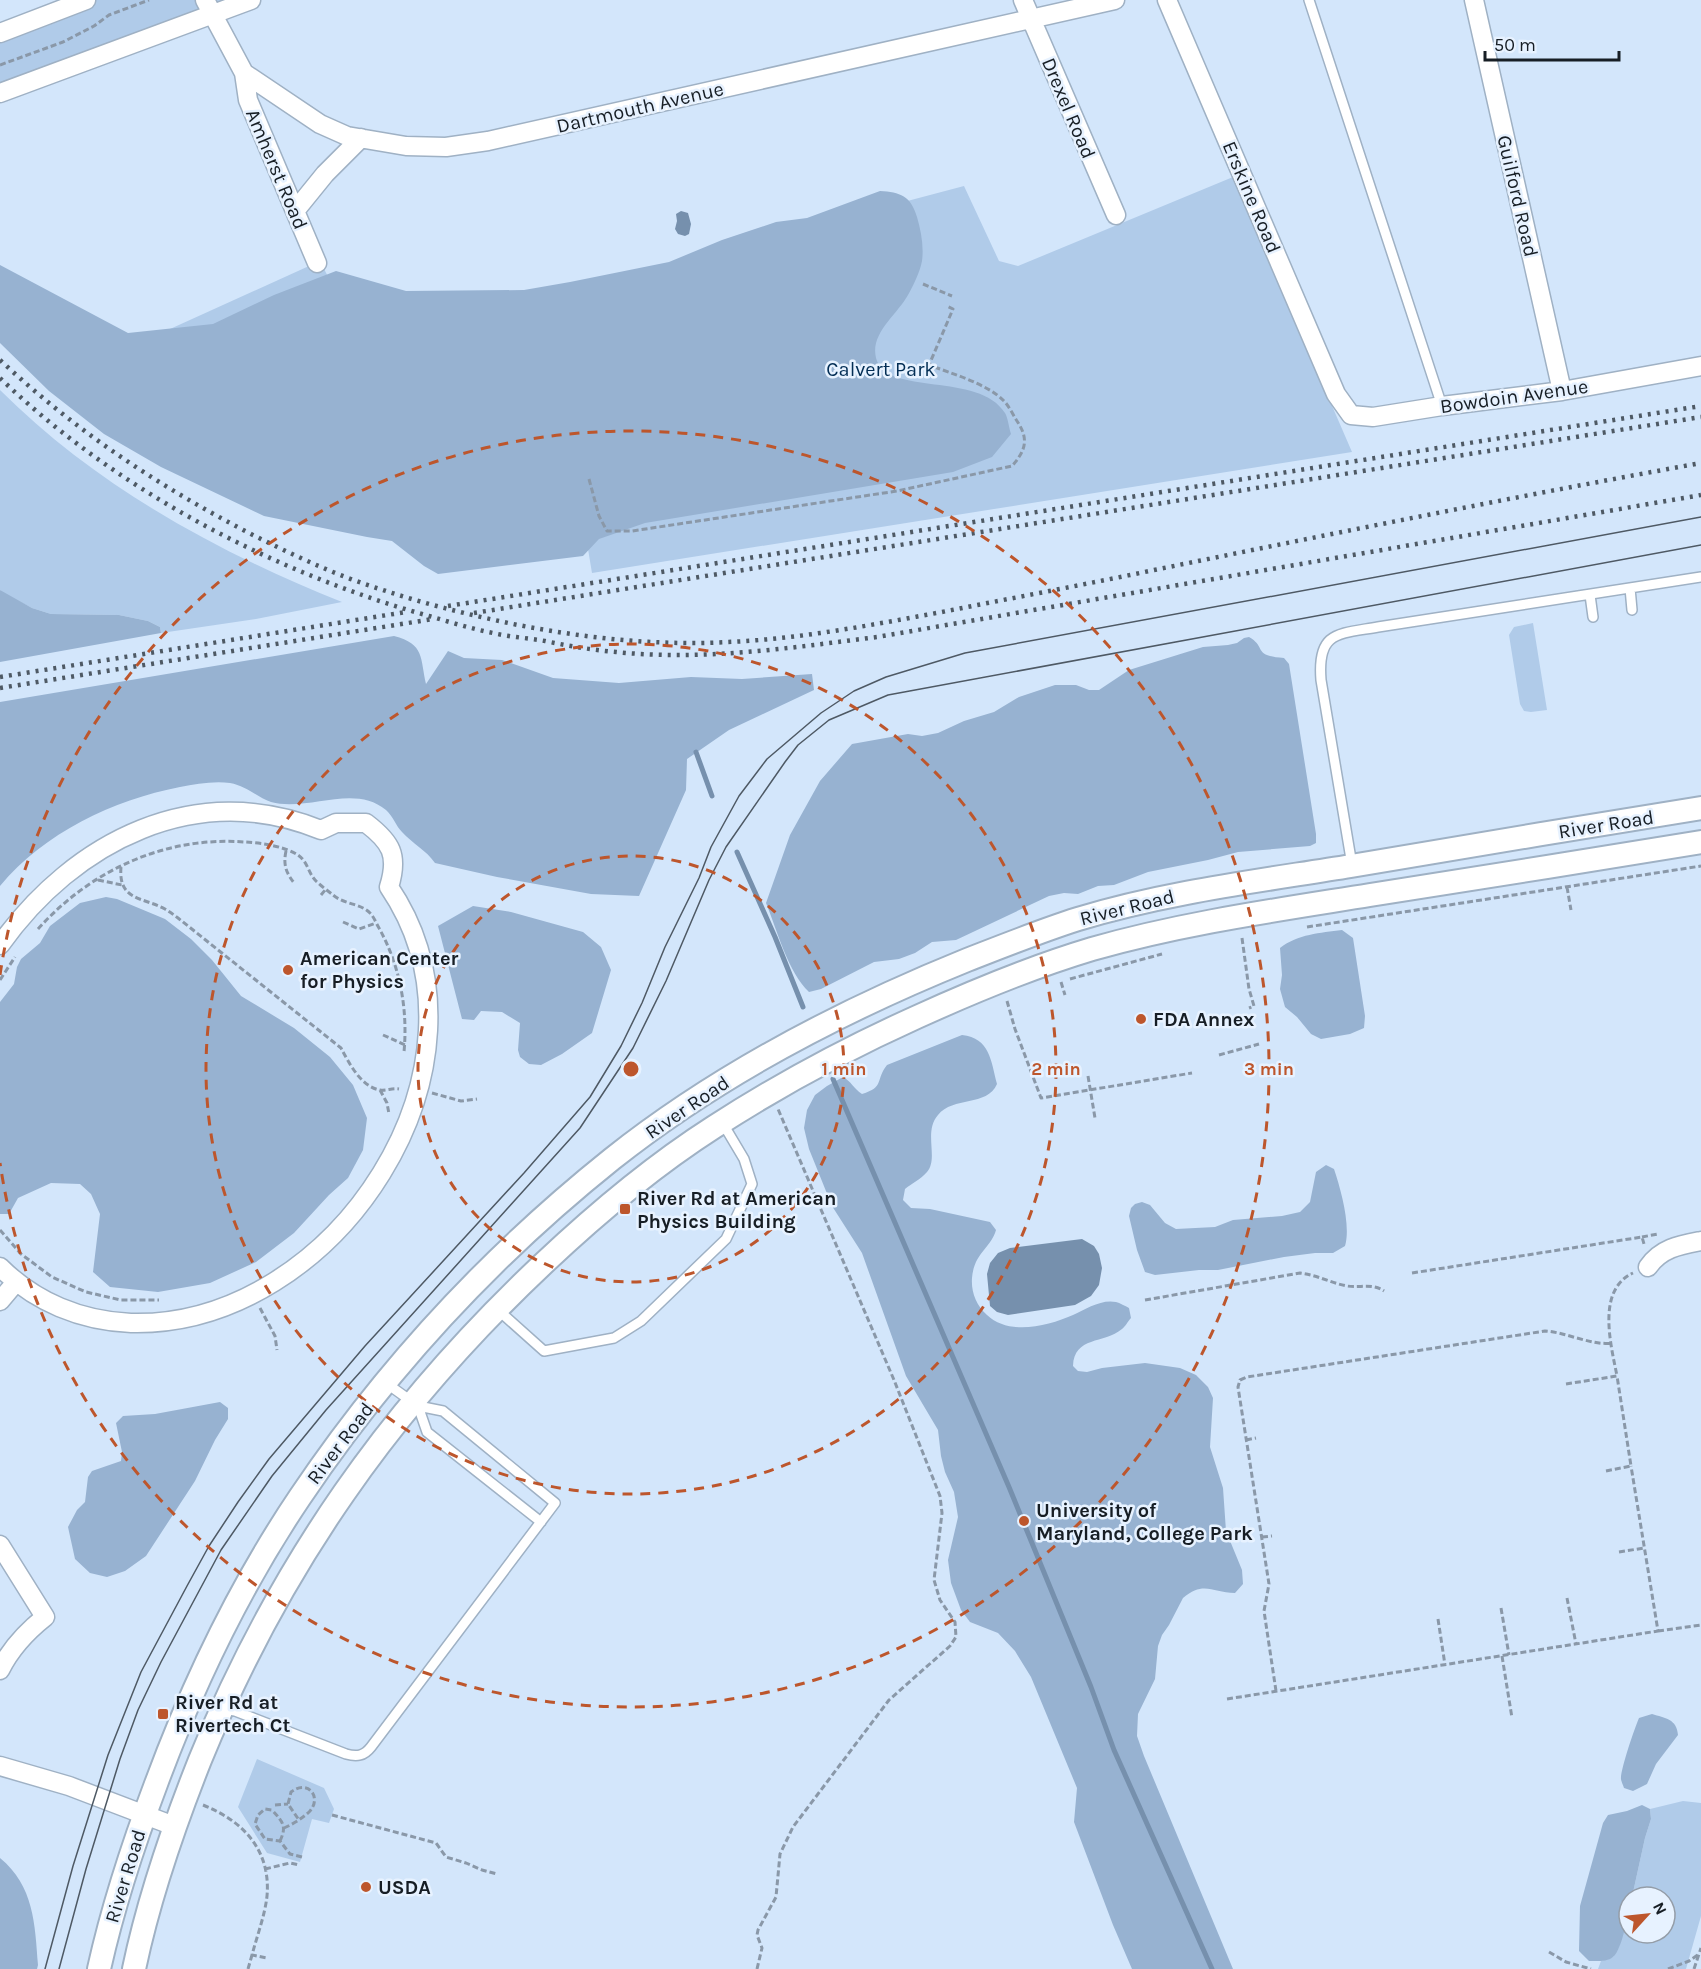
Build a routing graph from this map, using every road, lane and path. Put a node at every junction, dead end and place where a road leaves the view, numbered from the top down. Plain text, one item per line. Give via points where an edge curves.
1 (86, 0) edge
2 (149, 0) edge
3 (251, 0) edge
4 (1023, 0) edge
5 (1115, 0) edge
6 (1167, 0) edge
7 (1309, 0) edge
8 (1474, 0) edge
9 (208, 7) edge
10 (1030, 18) junction
11 (0, 33) edge
12 (0, 65) edge
13 (244, 73) junction
14 (0, 93) edge
15 (361, 138) junction
16 (295, 211) junction
17 (1116, 215) dead end
18 (317, 263) dead end
19 (923, 284) dead end
20 (952, 296) dead end
21 (947, 306) dead end
22 (1701, 366) edge
23 (1562, 391) junction
24 (1336, 394) joint
25 (1442, 406) junction
26 (589, 479) dead end
27 (1701, 577) edge
28 (1630, 588) junction
29 (1590, 595) junction
30 (1632, 610) dead end
31 (1593, 617) dead end
32 (1701, 808) edge
33 (1701, 842) edge
34 (286, 851) junction
35 (122, 866) junction
36 (1352, 866) junction
37 (1701, 866) edge
38 (96, 880) junction
39 (295, 884) dead end
40 (122, 885) junction
41 (1567, 886) junction
42 (326, 889) junction
43 (321, 896) dead end
44 (1571, 910) dead end
45 (343, 922) dead end
46 (376, 923) junction
47 (1306, 927) dead end
48 (38, 929) dead end
49 (1252, 936) dead end
50 (1242, 938) junction
51 (1232, 939) dead end
52 (0, 945) edge
53 (18, 953) dead end
54 (1164, 953) dead end
55 (0, 980) edge
56 (1061, 982) junction
57 (1051, 985) dead end
58 (1065, 995) dead end
59 (1000, 1004) dead end
60 (1249, 1008) dead end
61 (383, 1035) dead end
62 (1259, 1044) dead end
63 (405, 1045) junction
64 (404, 1054) dead end
65 (1219, 1055) dead end
66 (1192, 1072) dead end
67 (1088, 1076) dead end
68 (400, 1080) dead end
69 (399, 1089) junction
70 (1091, 1089) junction
71 (380, 1090) junction
72 (418, 1092) junction
73 (477, 1099) dead end
74 (776, 1105) dead end
75 (392, 1111) dead end
76 (1095, 1118) dead end
77 (722, 1122) junction
78 (0, 1230) edge
79 (1701, 1241) edge
80 (0, 1267) edge
81 (1648, 1267) junction
82 (1412, 1273) dead end
83 (16, 1282) junction
84 (1384, 1291) dead end
85 (256, 1292) junction
86 (0, 1300) edge
87 (165, 1300) dead end
88 (1145, 1300) dead end
89 (497, 1309) junction
90 (1611, 1343) junction
91 (277, 1350) dead end
92 (1617, 1376) junction
93 (386, 1383) junction
94 (1566, 1384) dead end
95 (415, 1404) junction
96 (1257, 1438) dead end
97 (1246, 1440) junction
98 (1631, 1466) junction
99 (1606, 1471) dead end
100 (541, 1522) junction
101 (1272, 1536) dead end
102 (1262, 1538) junction
103 (0, 1545) edge
104 (1644, 1548) junction
105 (1619, 1552) dead end
106 (1567, 1598) dead end
107 (1501, 1608) dead end
108 (1438, 1619) dead end
109 (1701, 1625) edge
110 (1658, 1631) junction
111 (1576, 1644) junction
112 (1509, 1655) junction
113 (1502, 1656) junction
114 (1445, 1665) junction
115 (0, 1670) edge
116 (1276, 1692) junction
117 (1227, 1699) dead end
118 (221, 1708) junction
119 (1512, 1718) dead end
120 (0, 1766) edge
121 (288, 1804) junction
122 (275, 1805) dead end
123 (197, 1810) dead end
124 (144, 1815) junction
125 (332, 1815) dead end
126 (298, 1820) junction
127 (174, 1826) junction
128 (284, 1828) junction
129 (280, 1841) junction
130 (302, 1857) dead end
131 (299, 1865) dead end
132 (265, 1869) junction
133 (496, 1874) dead end
134 (1701, 1948) edge
135 (1550, 1952) dead end
136 (1699, 1954) junction
137 (252, 1955) junction
138 (267, 1958) dead end
139 (99, 1969) edge
140 (134, 1969) edge
141 (248, 1969) edge
142 (757, 1969) edge
143 (1591, 1969) edge
144 (1668, 1969) edge
145 (1694, 1969) edge

1 - 11 street
2 - 12 path via 109,15 63,42
3 - 9 street
4 - 10 street, Drexel Road
5 - 10 street, Dartmouth Avenue
6 - 24 street, Erskine Road
7 - 25 lane
8 - 23 street, Guilford Road
9 - 13 street, Dartmouth Avenue
9 - 14 street
10 - 15 street, Dartmouth Avenue via 488,141 446,147
10 - 17 street, Drexel Road
13 - 15 street, Dartmouth Avenue via 320,124
13 - 16 street, Amherst Road via 248,100
15 - 16 street
16 - 18 street, Amherst Road
19 - 20 path
21 - 26 path via 953,309 927,365 973,382 1004,400 1021,427 1025,443 1022,455 1012,466 897,491 632,531 607,531
22 - 23 street, Bowdoin Avenue
23 - 25 street, Bowdoin Avenue
24 - 25 street, Bowdoin Avenue via 1351,415 1362,417
27 - 28 lane
28 - 29 lane
28 - 30 lane
29 - 31 lane
29 - 36 lane via 1378,627 1329,639 1322,649 1321,680
32 - 36 street, River Road
33 - 77 street, River Road via 1218,920 1092,949 986,986 884,1032 830,1058
34 - 35 path via 253,843 197,842 142,855
34 - 39 path via 287,875
34 - 42 path via 306,862 315,880
35 - 38 path
35 - 40 path
36 - 93 street, River Road via 1198,890 1082,918 931,975 794,1039 676,1113 545,1215 476,1282
37 - 41 path
38 - 40 path
38 - 48 path
40 - 71 path via 138,900 178,918 254,977 341,1048 354,1071
41 - 44 path
41 - 47 path
42 - 43 path
42 - 46 path via 340,900 362,906
45 - 46 path via 359,928
46 - 63 path via 395,961 401,985
49 - 50 path
50 - 51 path
50 - 60 path via 1254,1006
52 - 72 street via 23,915 66,875 118,840 155,825 198,814 241,811 288,818 321,830 336,823 366,823 388,843 394,872 389,886 410,922 424,970 428,1034
53 - 55 path
54 - 56 path
56 - 57 path
56 - 58 path
59 - 70 path via 1009,1000 1015,1029 1041,1098
61 - 63 path
62 - 65 path
63 - 64 path
66 - 70 path
67 - 70 path
68 - 69 path
69 - 71 path
69 - 72 path
70 - 76 path
71 - 75 path via 387,1103 388,1122
72 - 73 path via 461,1101
72 - 85 street via 389,1162 353,1213 312,1255
74 - 142 path via 940,1496 942,1513 934,1580 957,1632 950,1646 890,1700 793,1827 780,1854 776,1897 758,1930 762,1948
77 - 89 street, River Road via 603,1210
77 - 89 lane via 744,1159 752,1184 726,1239 641,1321 614,1338 544,1351
78 - 87 path via 21,1254 52,1277 86,1292 121,1300
79 - 81 street via 1672,1247
80 - 83 street
81 - 82 path via 1642,1237
81 - 90 path via 1629,1274 1616,1287 1609,1309
83 - 85 street via 39,1298 74,1313 126,1323 192,1316
83 - 86 street
84 - 88 path via 1336,1284 1300,1273
85 - 91 path
89 - 95 street, River Road via 465,1340
90 - 92 path
90 - 97 path via 1545,1331 1247,1377 1240,1380 1238,1387
92 - 94 path
92 - 98 path
93 - 95 lane
93 - 124 street, River Road via 299,1498 252,1575 189,1702
95 - 100 lane via 427,1432
95 - 100 lane via 443,1412 555,1503
95 - 118 street, River Road via 367,1460 295,1566
96 - 97 path
97 - 102 path
98 - 99 path
98 - 104 path
100 - 118 lane via 363,1755 346,1755
101 - 102 path
102 - 116 path via 1269,1584 1264,1611
103 - 115 street via 45,1617 17,1644
104 - 105 path
104 - 110 path
106 - 111 path
107 - 112 path
108 - 114 path
109 - 110 path
110 - 111 path
111 - 112 path
112 - 113 path
113 - 114 path
113 - 119 path
114 - 116 path
116 - 117 path
118 - 127 street, River Road
120 - 124 street via 69,1786
121 - 122 path
121 - 126 path
121 - 126 path via 296,1787 310,1790 314,1804
123 - 132 path via 199,1804 241,1826 254,1842
124 - 127 street
124 - 139 street, River Road via 117,1894
125 - 133 path via 436,1843 446,1857
126 - 128 path
127 - 140 street, River Road via 154,1886
128 - 129 path
128 - 129 path via 272,1810 265,1809 258,1815 255,1824 265,1839
129 - 130 path via 290,1854
131 - 132 path via 290,1863
132 - 137 path via 267,1898
134 - 136 path
135 - 143 path via 1566,1962
136 - 144 path
136 - 145 path
137 - 138 path
137 - 141 path

